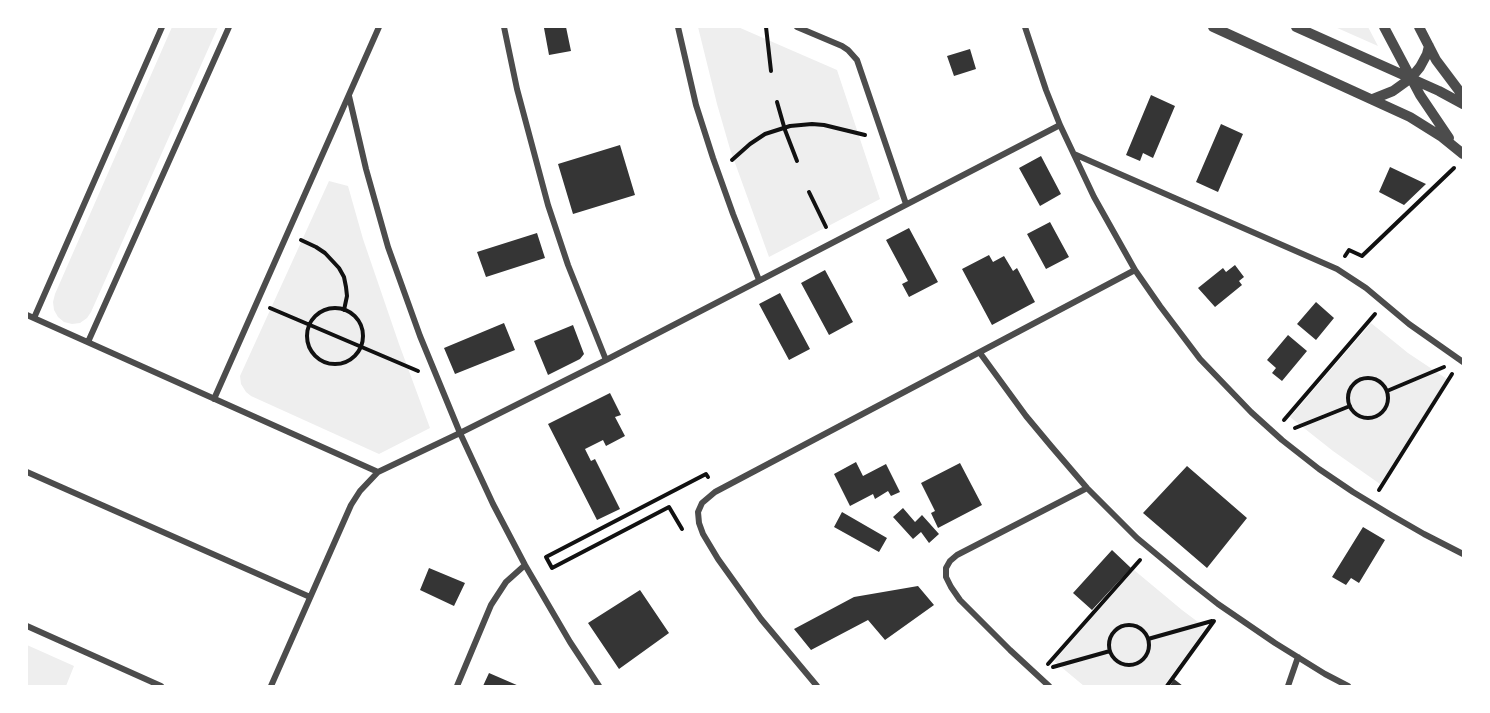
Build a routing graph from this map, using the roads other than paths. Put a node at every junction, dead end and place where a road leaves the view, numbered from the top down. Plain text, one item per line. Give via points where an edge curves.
1 (162, 27) edge
2 (229, 27) edge
3 (379, 27) edge
4 (504, 27) edge
5 (678, 27) edge
6 (798, 27) edge
7 (1025, 27) edge
8 (1213, 27) edge
9 (1296, 27) edge
10 (1384, 27) edge
11 (1419, 27) edge
12 (1429, 46) junction
13 (1411, 78) junction
14 (349, 96) junction
15 (1463, 96) edge
16 (1373, 99) junction
17 (1463, 104) edge
18 (1060, 125) junction
19 (1460, 151) edge
20 (1073, 154) junction
21 (906, 204) junction
22 (1135, 270) junction
23 (759, 280) junction
24 (27, 315) edge
25 (34, 318) junction
26 (88, 342) junction
27 (980, 353) junction
28 (606, 360) junction
29 (1462, 361) edge
30 (214, 399) junction
31 (460, 433) junction
32 (27, 472) edge
33 (378, 472) junction
34 (1087, 488) junction
35 (1463, 554) edge
36 (525, 565) junction
37 (310, 597) junction
38 (27, 626) edge
39 (1298, 657) junction
40 (161, 686) edge
41 (271, 686) edge
42 (457, 686) edge
43 (599, 686) edge
44 (817, 686) edge
45 (1049, 686) edge
46 (1288, 686) edge
47 (1348, 686) edge

1 - 25 street
2 - 26 street
3 - 14 street
4 - 28 street via 548,205
5 - 23 street via 696,105 732,214
6 - 21 street via 842,46 857,60
7 - 18 street
8 - 16 street
9 - 13 street
10 - 13 street
11 - 12 street
12 - 13 street
12 - 15 street
13 - 16 street via 1393,92
13 - 17 street
13 - 19 street via 1430,112
14 - 30 street
14 - 31 street via 388,247
16 - 19 street via 1427,127
18 - 20 street
18 - 21 street
20 - 22 street
20 - 29 street via 1337,269
21 - 23 street
22 - 27 street
22 - 35 street via 1200,358 1275,434 1371,503
23 - 28 street
24 - 25 street
25 - 26 street
26 - 30 street
27 - 34 street via 1026,416
27 - 44 street via 715,492 702,503 699,523 718,559
28 - 31 street
30 - 33 street
31 - 33 street
31 - 36 street
32 - 37 street
33 - 37 street via 351,505
34 - 39 street via 1150,549 1218,604
34 - 45 street via 957,555 946,568 946,577 960,600
36 - 42 street via 506,582 491,605
36 - 43 street
37 - 41 street
38 - 40 street
39 - 46 street
39 - 47 street

